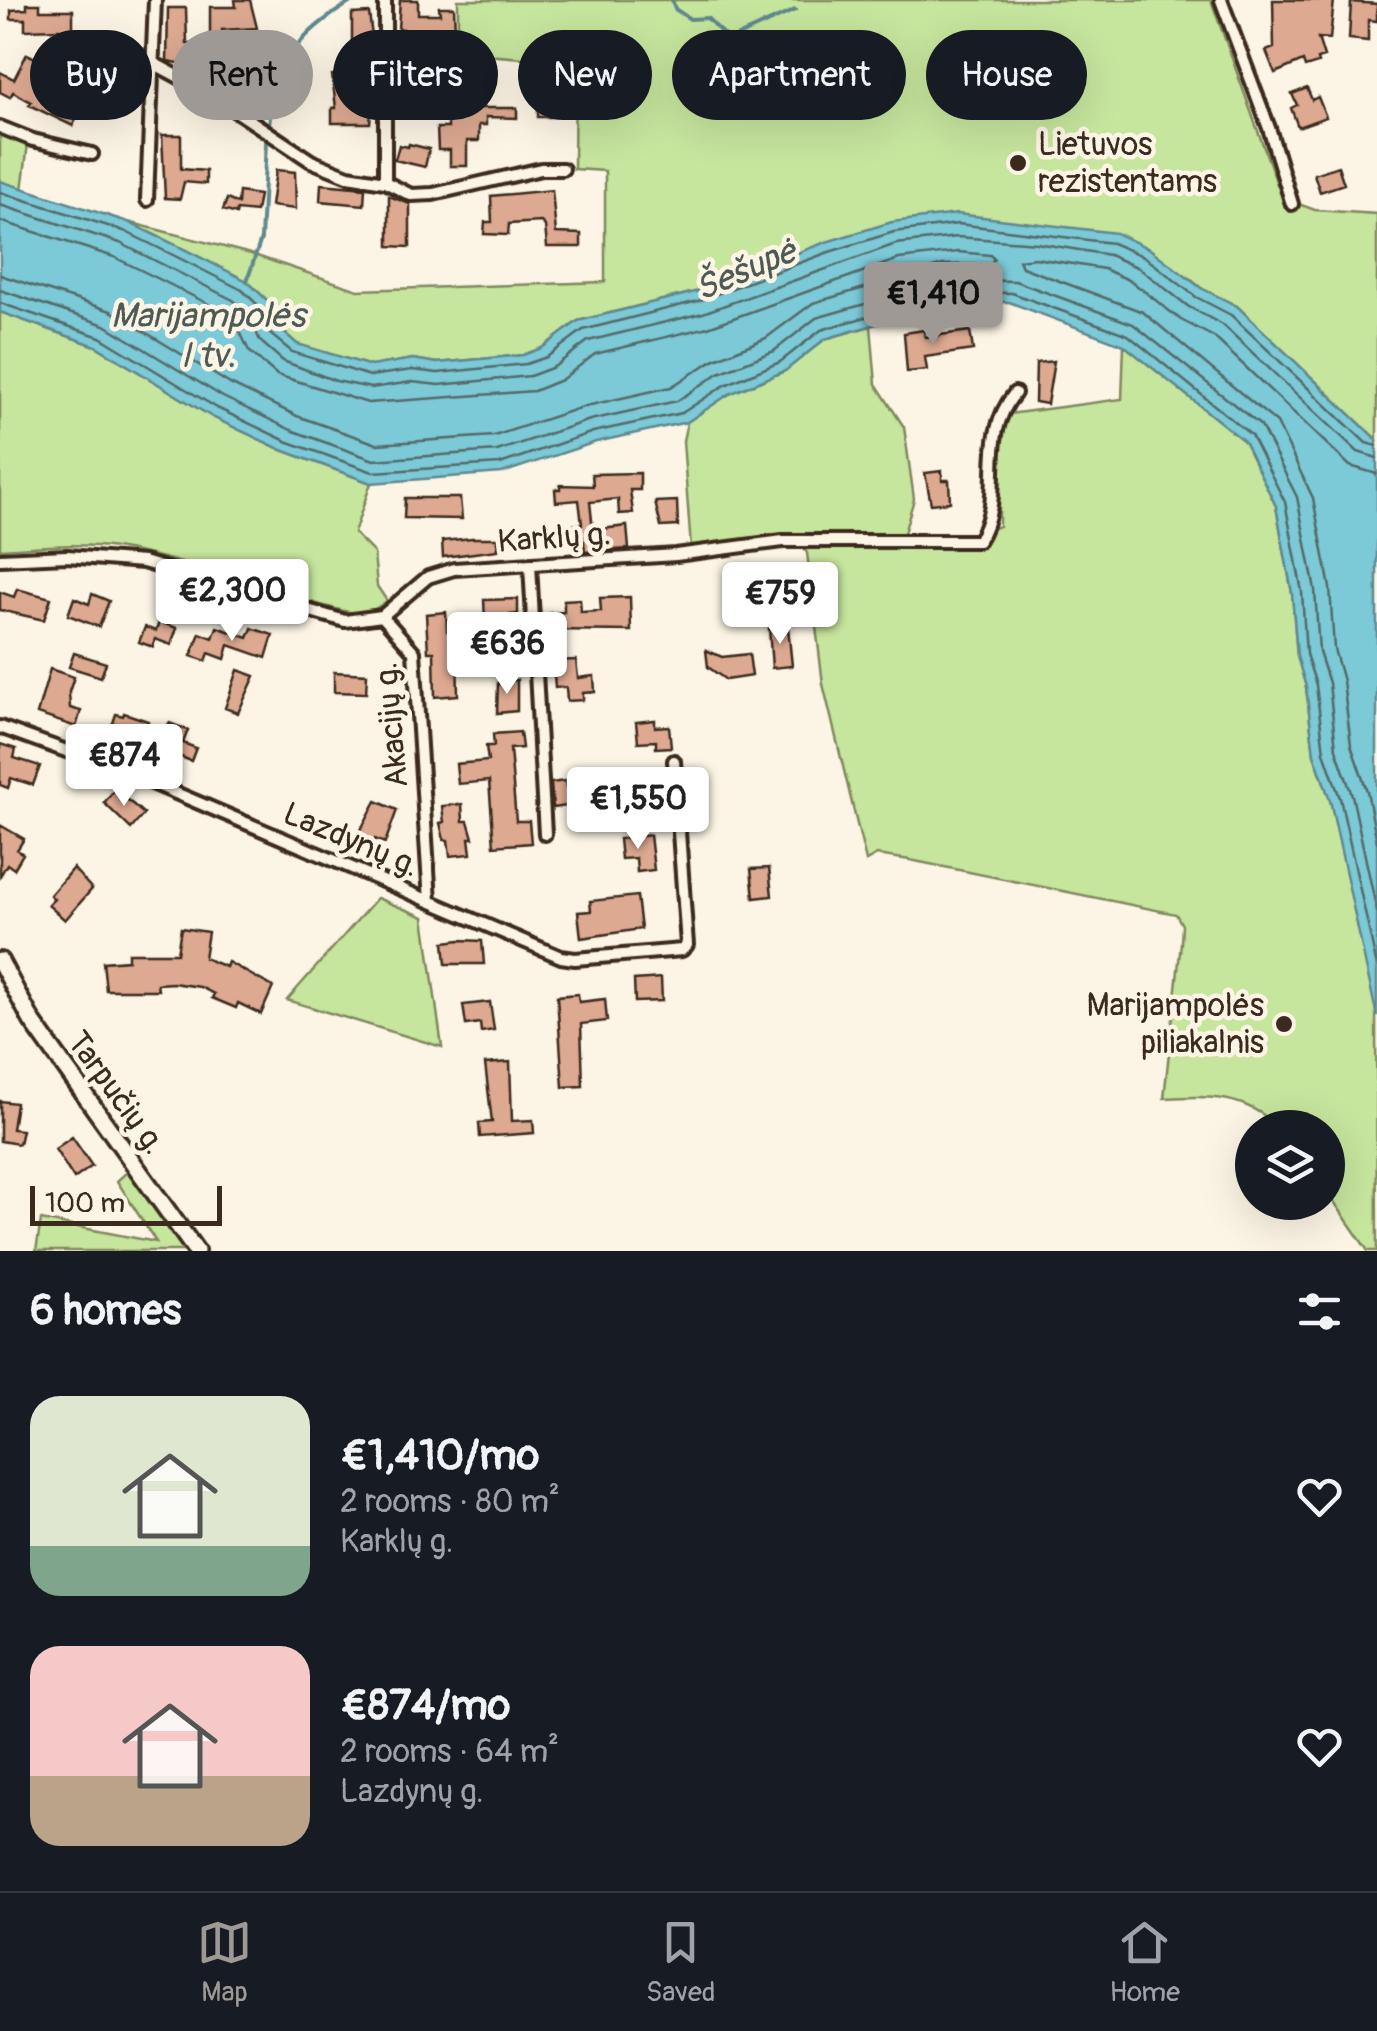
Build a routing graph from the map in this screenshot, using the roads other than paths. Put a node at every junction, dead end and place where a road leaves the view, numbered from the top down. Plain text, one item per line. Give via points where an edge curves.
1 (155, 0) edge
2 (385, 0) edge
3 (1220, 0) edge
4 (153, 63) junction
5 (0, 127) edge
6 (92, 154) dead end
7 (563, 168) dead end
8 (385, 182) junction
9 (146, 200) dead end
10 (1292, 204) dead end
11 (1015, 393) dead end
12 (0, 560) edge
13 (530, 565) junction
14 (382, 616) junction
15 (0, 727) edge
16 (674, 761) dead end
17 (545, 834) dead end
18 (430, 901) junction
19 (0, 963) edge
20 (196, 1251) edge

1 - 4 street
2 - 8 street
3 - 10 street
4 - 8 street via 311,162
4 - 9 street
5 - 6 street
7 - 8 street via 434,194 411,195
11 - 13 street, Karklų g. via 998,419 990,513 978,541 783,541
12 - 14 street via 114,558 345,621
13 - 14 street, Karklų g. via 428,577
13 - 17 street
14 - 18 street, Akacijų g. via 414,652
15 - 18 street, Lazdynų g. via 138,777
16 - 18 street, Lazdynų g. via 687,946 682,950 561,957
19 - 20 main road, Tarpučių g. via 66,1072

